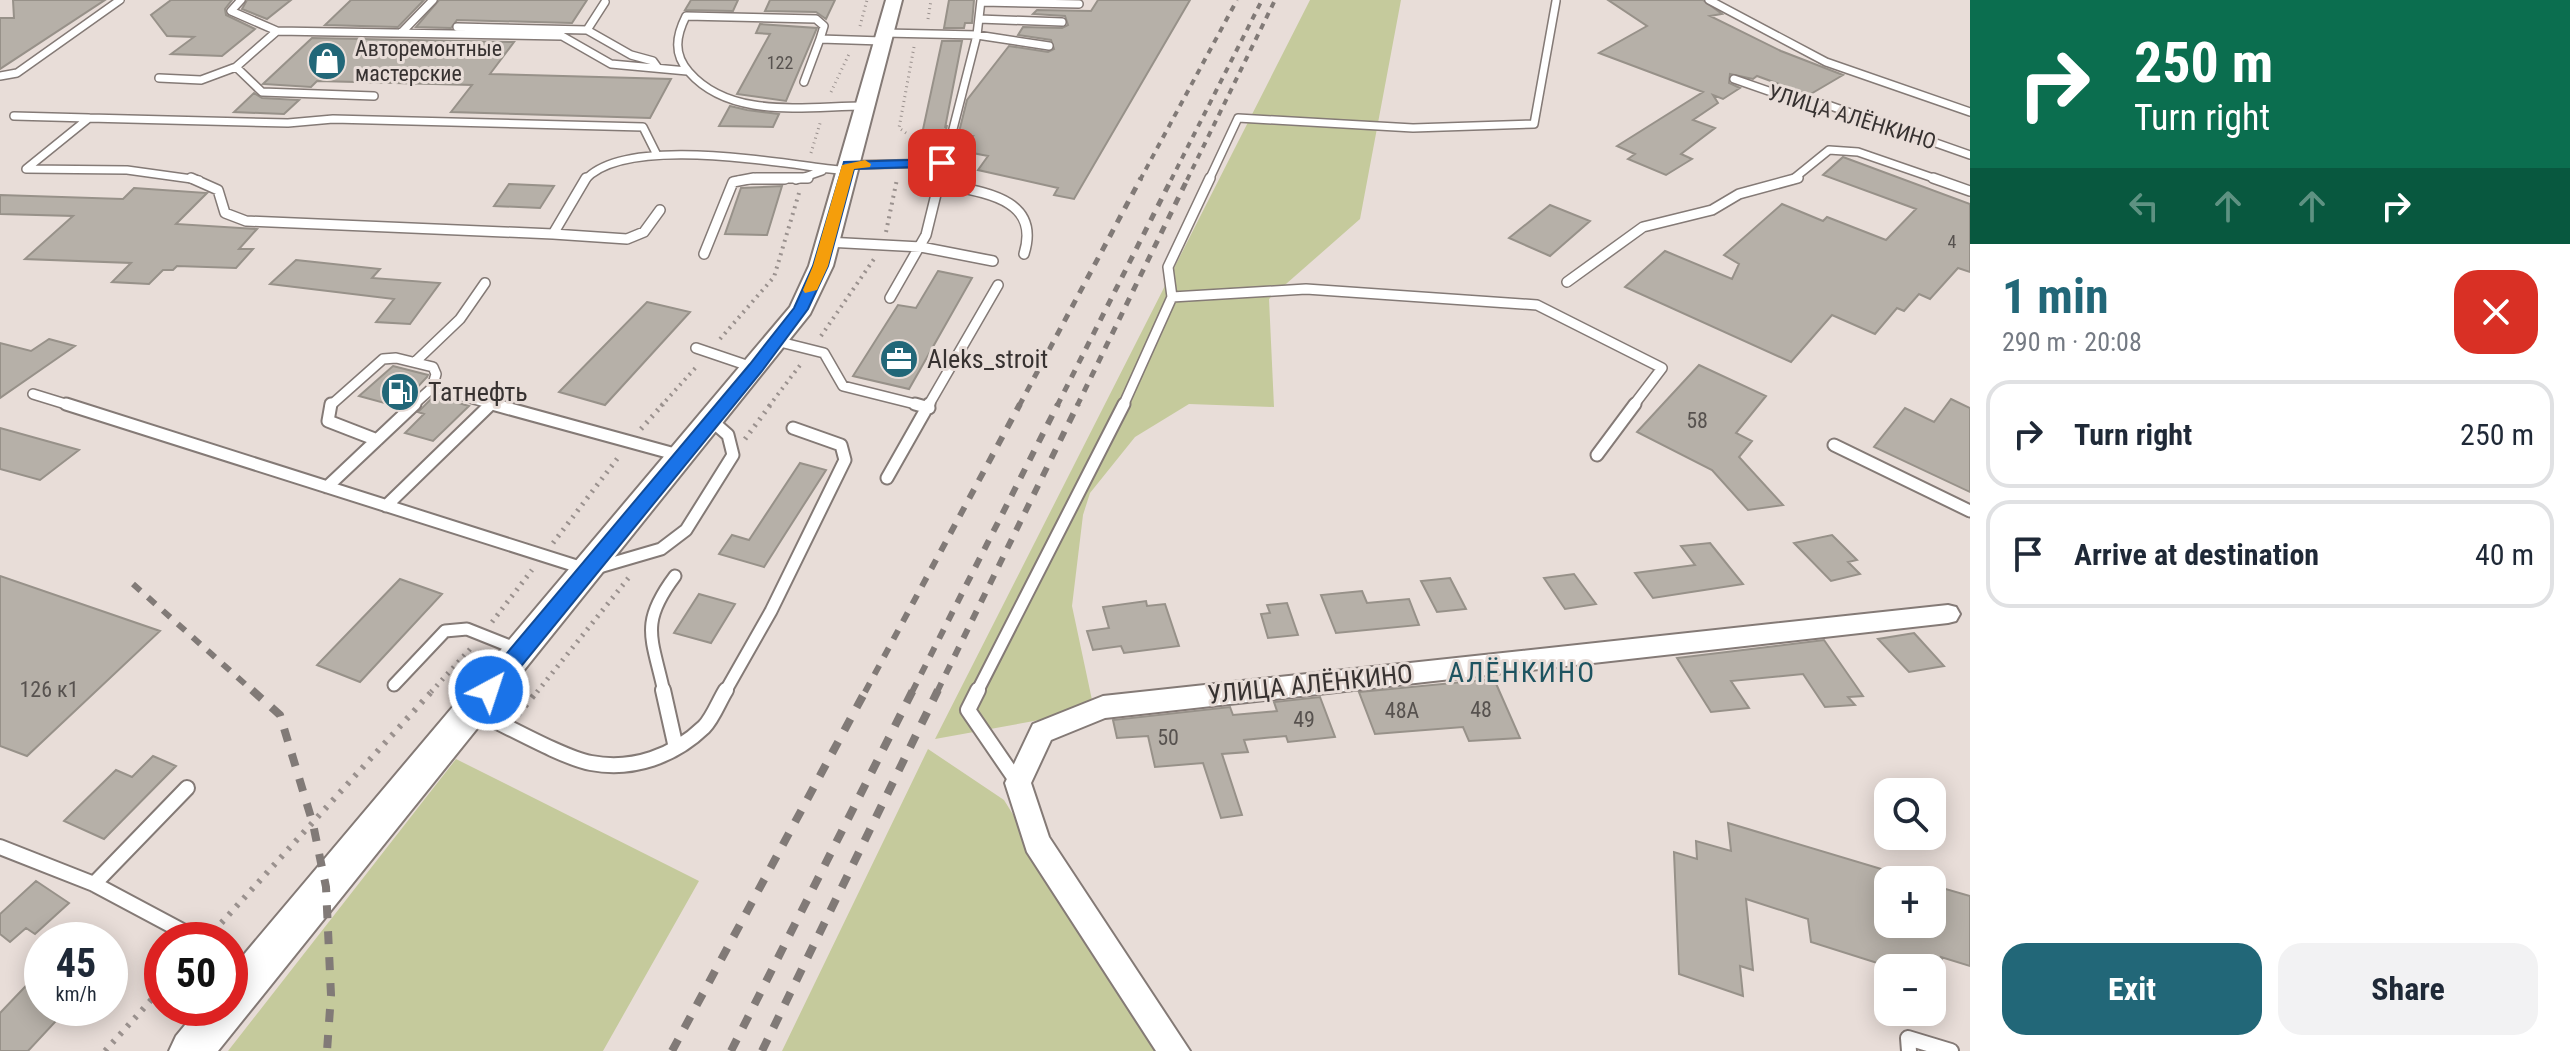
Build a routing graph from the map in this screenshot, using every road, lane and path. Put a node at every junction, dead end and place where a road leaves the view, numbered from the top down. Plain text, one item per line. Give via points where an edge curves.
1 (120, 0) edge
2 (241, 0) edge
3 (433, 0) edge
4 (867, 0) edge
5 (894, 0) edge
6 (931, 0) edge
7 (1709, 0) edge
8 (981, 1) edge
9 (1556, 1) edge
10 (605, 2) edge
11 (1079, 4) dead end
12 (979, 19) junction
13 (1062, 22) dead end
14 (457, 27) dead end
15 (587, 30) junction
16 (277, 31) junction
17 (401, 33) junction
18 (925, 34) junction
19 (977, 35) junction
20 (883, 37) junction
21 (820, 39) junction
22 (856, 40) junction
23 (1049, 46) dead end
24 (236, 67) junction
25 (658, 69) junction
26 (687, 71) junction
27 (0, 76) edge
28 (159, 78) dead end
29 (1734, 79) dead end
30 (804, 82) dead end
31 (374, 96) dead end
32 (825, 105) junction
33 (864, 106) junction
34 (1970, 112) edge
35 (14, 116) dead end
36 (89, 118) junction
37 (906, 133) dead end
38 (656, 153) junction
39 (1970, 155) edge
40 (900, 162) junction
41 (942, 163) junction
42 (848, 168) junction
43 (806, 169) junction
44 (822, 171) junction
45 (803, 179) junction
46 (937, 183) junction
47 (1970, 191) edge
48 (660, 210) dead end
49 (553, 234) junction
50 (827, 242) junction
51 (884, 245) junction
52 (921, 247) junction
53 (704, 254) dead end
54 (1024, 254) dead end
55 (993, 261) dead end
56 (1567, 282) dead end
57 (485, 283) dead end
58 (998, 285) dead end
59 (1172, 297) junction
60 (890, 298) dead end
61 (776, 341) junction
62 (696, 348) dead end
63 (811, 350) junction
64 (709, 352) junction
65 (415, 362) junction
66 (756, 368) junction
67 (432, 388) junction
68 (33, 394) dead end
69 (491, 404) junction
70 (929, 408) junction
71 (712, 421) junction
72 (793, 428) dead end
73 (377, 440) junction
74 (630, 442) junction
75 (1834, 445) dead end
76 (733, 455) junction
77 (1597, 455) dead end
78 (682, 457) junction
79 (887, 478) dead end
80 (327, 487) junction
81 (386, 506) junction
82 (1970, 511) edge
83 (543, 555) junction
84 (589, 570) junction
85 (675, 576) dead end
86 (1948, 614) dead end
87 (482, 635) junction
88 (522, 651) junction
89 (394, 685) dead end
90 (472, 710) junction
91 (676, 748) junction
92 (1018, 783) junction
93 (187, 788) dead end
94 (0, 847) edge
95 (94, 884) junction
96 (165, 922) edge
97 (222, 922) edge
98 (248, 958) edge
99 (144, 1008) edge
100 (212, 1026) edge
101 (105, 1051) edge
102 (191, 1051) edge
103 (1174, 1051) edge
104 (1909, 1051) edge
105 (1951, 1051) edge

1 - 27 lane via 17,73
2 - 16 lane via 231,11
3 - 17 lane
4 - 22 path
5 - 20 main road
6 - 18 path
7 - 34 lane via 1826,62
8 - 11 lane
8 - 12 lane
9 - 59 lane via 1534,124 1413,128 1238,118 1168,267
10 - 15 lane
12 - 13 lane
12 - 19 lane
14 - 15 lane
15 - 25 lane via 653,61
16 - 17 lane
16 - 24 lane
17 - 25 lane via 562,36 611,64
18 - 19 lane
18 - 20 lane
18 - 37 path via 915,40 899,128
19 - 23 lane
19 - 41 lane
20 - 22 lane
20 - 33 main road
21 - 22 lane
21 - 26 lane via 824,26 816,19 686,16 675,48
21 - 30 lane
22 - 32 path
24 - 28 lane via 201,80
24 - 31 lane via 262,92
25 - 26 lane
26 - 32 lane via 717,97
29 - 39 lane, УЛИЦА АЛЁНКИНО via 1797,101 1828,105
32 - 33 lane
32 - 43 path
33 - 42 main road
35 - 36 lane
36 - 38 lane via 643,127
36 - 49 lane via 26,169 169,173 200,179 218,190 225,213 246,221
38 - 43 lane
38 - 49 lane via 618,159 594,171 576,187
40 - 41 lane
40 - 42 lane
40 - 51 path
41 - 46 lane
42 - 44 lane
42 - 50 main road
43 - 44 lane
44 - 45 lane
45 - 53 lane via 733,182
45 - 64 path via 774,277
46 - 52 lane
46 - 54 lane via 1014,205 1030,231
47 - 56 lane via 1858,152 1829,150 1797,179 1739,194 1712,210 1643,227
48 - 49 lane via 644,232 627,239
50 - 51 lane
50 - 61 main road via 808,294
51 - 52 lane
51 - 63 path
52 - 55 lane
52 - 60 lane
57 - 65 lane via 460,319
58 - 70 lane
59 - 77 lane via 1306,289 1537,305 1662,368
59 - 92 lane via 1107,442 968,710
61 - 63 lane
61 - 66 main road
62 - 64 lane
63 - 70 lane via 830,357 834,376 843,386
63 - 76 path
64 - 66 lane
64 - 74 path
65 - 67 lane via 435,370
65 - 73 lane via 383,359 331,403 328,421 334,426
66 - 71 main road
67 - 69 lane
67 - 73 lane
68 - 80 lane
69 - 74 lane
69 - 81 lane
70 - 79 lane
71 - 76 lane via 728,435
71 - 78 main road
72 - 91 lane via 832,439 845,452 845,460 771,611 706,725
73 - 80 lane
74 - 78 lane
74 - 83 path
75 - 82 lane
76 - 84 lane via 686,530 661,549
78 - 84 main road
80 - 81 lane
81 - 83 lane
83 - 84 lane
83 - 87 path
84 - 88 main road
85 - 91 lane via 650,613 649,625
86 - 92 street, УЛИЦА АЛЁНКИНО via 1103,707 1042,732
87 - 88 lane
87 - 89 lane via 467,629 445,631
87 - 97 path
88 - 90 main road
90 - 91 lane via 589,763 653,760
90 - 98 main road
92 - 103 street via 1037,843
93 - 95 lane
94 - 95 lane
95 - 96 lane
99 - 101 path
100 - 102 main road
104 - 105 lane via 1908,1038

